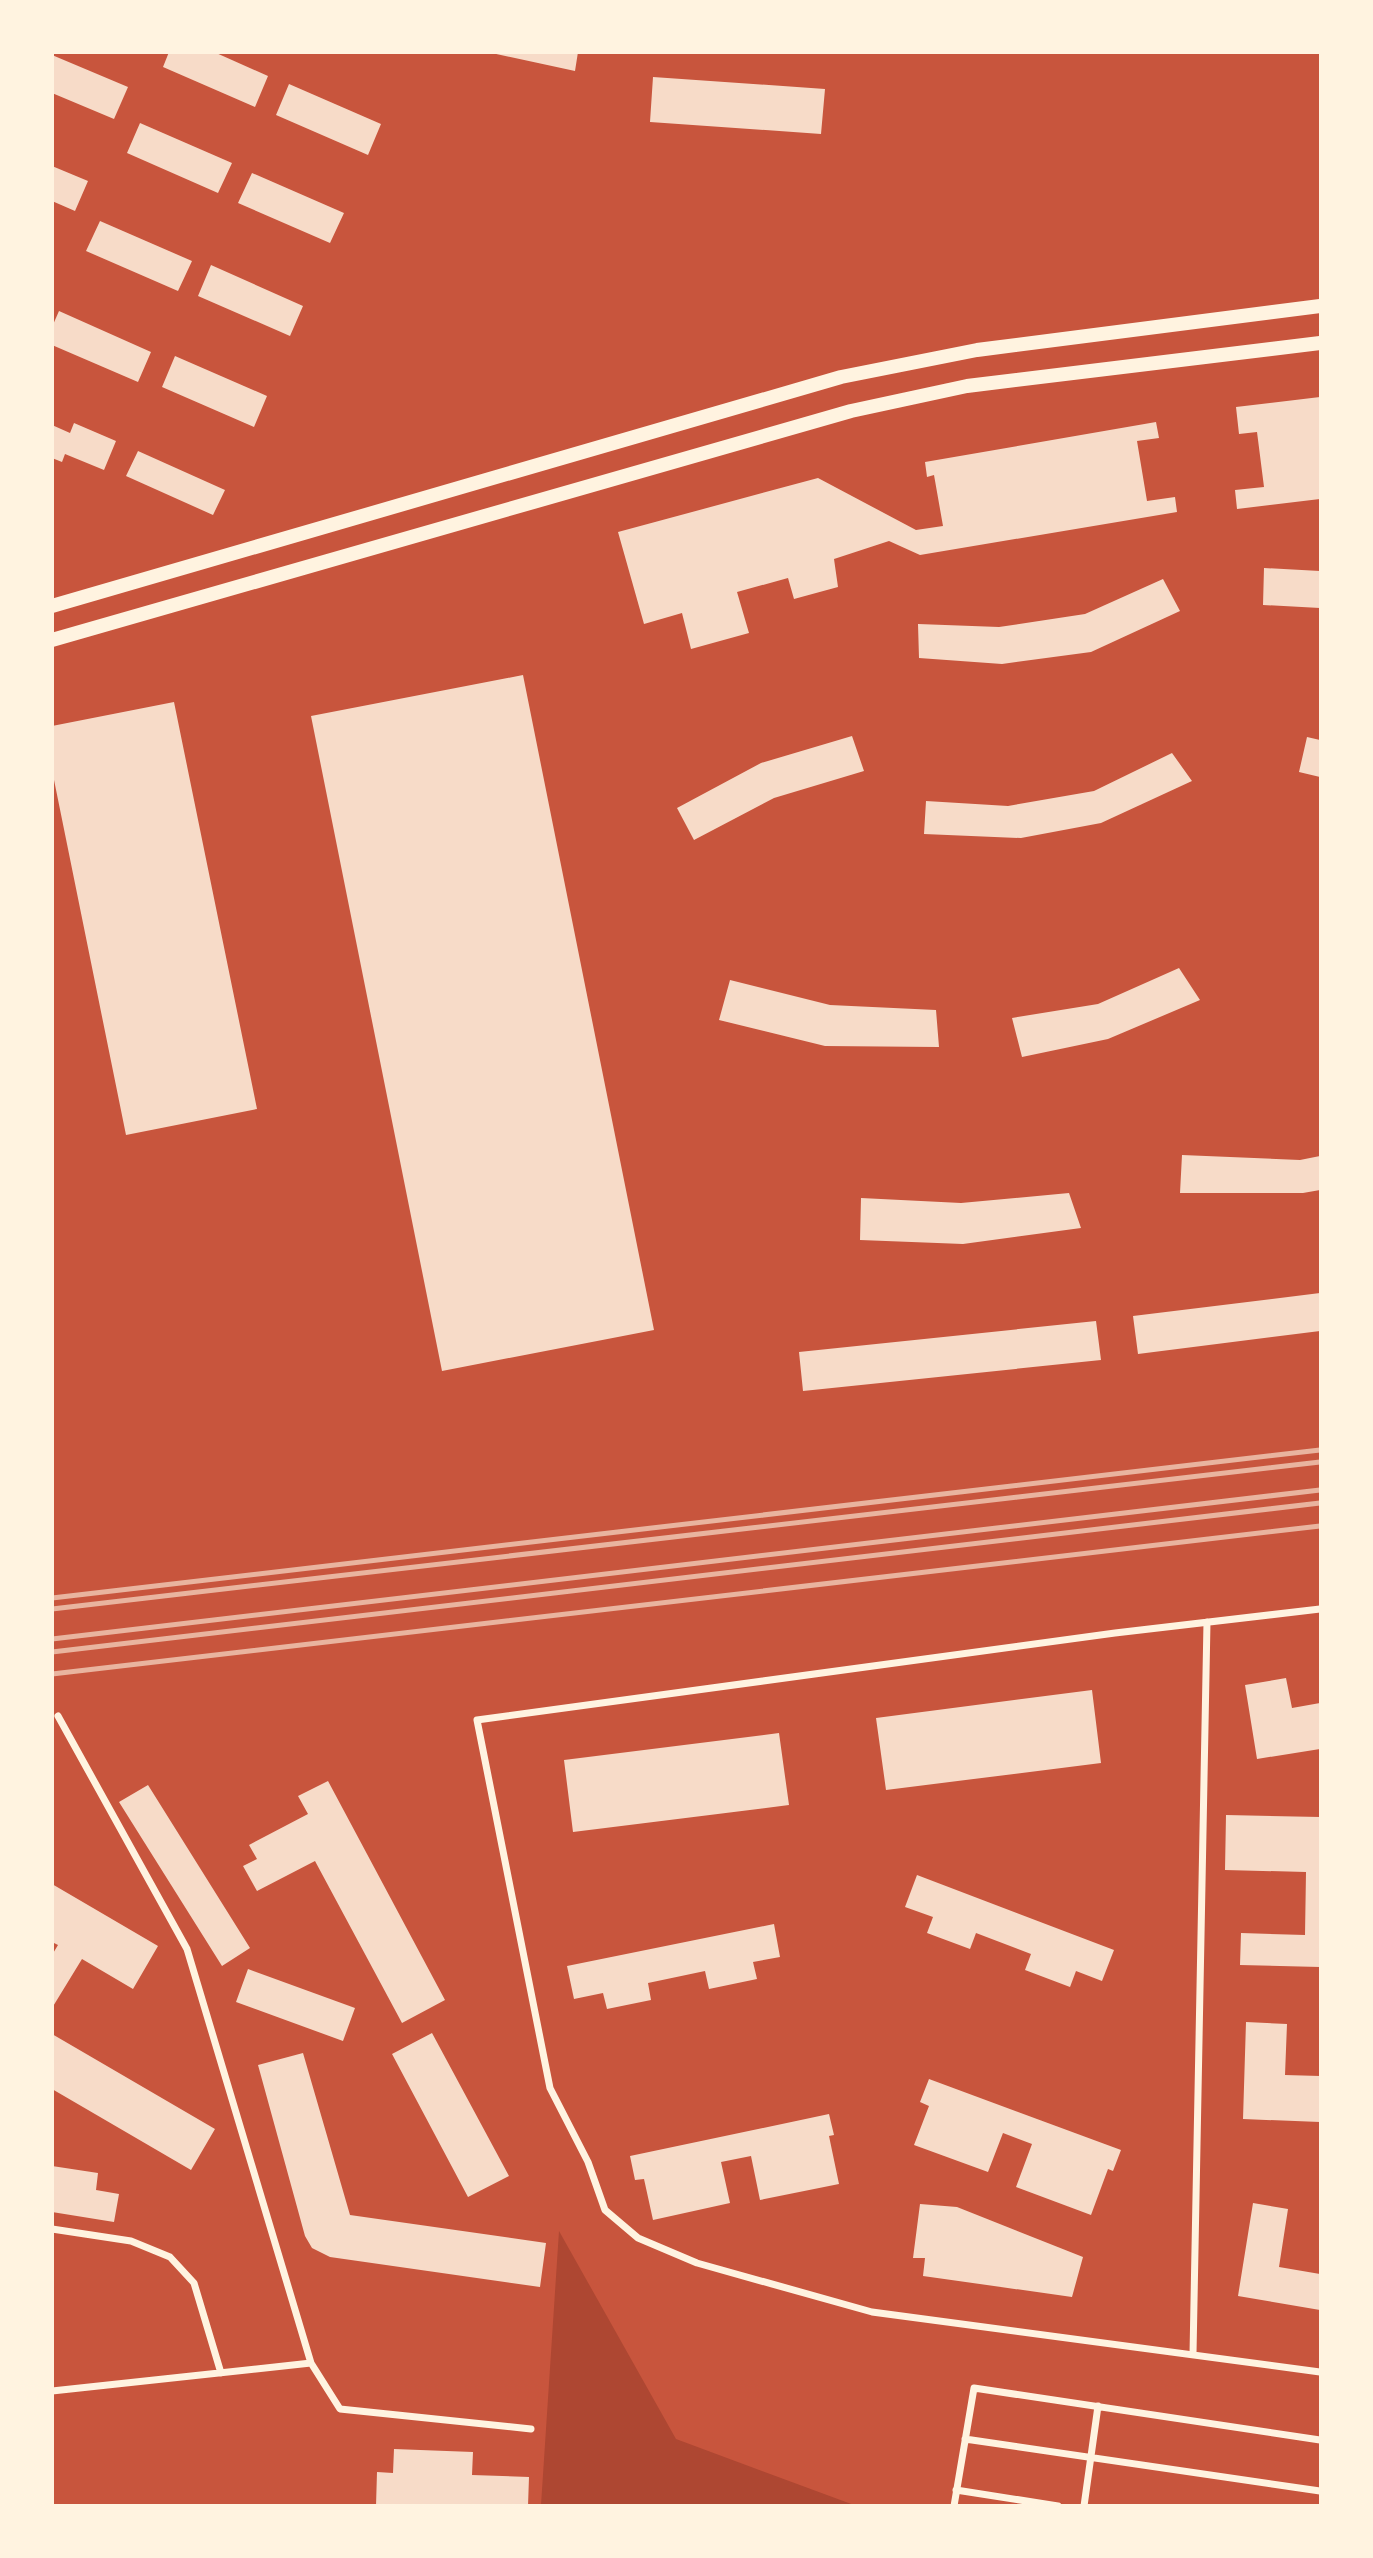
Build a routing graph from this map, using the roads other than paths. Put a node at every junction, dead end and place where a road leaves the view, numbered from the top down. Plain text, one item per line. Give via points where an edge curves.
1 (1321, 306) edge
2 (1321, 343) edge
3 (52, 606) edge
4 (52, 640) edge
5 (1321, 1609) edge
6 (1207, 1622) junction
7 (58, 1716) dead end
8 (52, 2229) edge
9 (1193, 2354) junction
10 (311, 2363) junction
11 (1321, 2372) edge
12 (221, 2373) junction
13 (52, 2391) edge
14 (1098, 2406) junction
15 (531, 2429) dead end
16 (965, 2439) junction
17 (1321, 2440) edge
18 (1091, 2457) junction
19 (956, 2490) junction
20 (1321, 2491) edge
21 (954, 2505) edge
22 (1058, 2505) edge
23 (1084, 2505) edge

1 - 3 main road via 977,350 841,377
2 - 4 main road via 967,386 851,411
5 - 6 street
6 - 9 street
6 - 9 street via 477,1720 550,2088 588,2162 605,2210 638,2238 697,2263 872,2312
7 - 10 street via 187,1949
8 - 12 street via 131,2241 170,2258 194,2284
9 - 11 street
10 - 12 street
10 - 15 street via 340,2409
12 - 13 street
14 - 16 street via 974,2388
14 - 17 street
14 - 18 street
16 - 18 street
16 - 19 street
18 - 20 street
18 - 23 street
19 - 21 street
19 - 22 street

